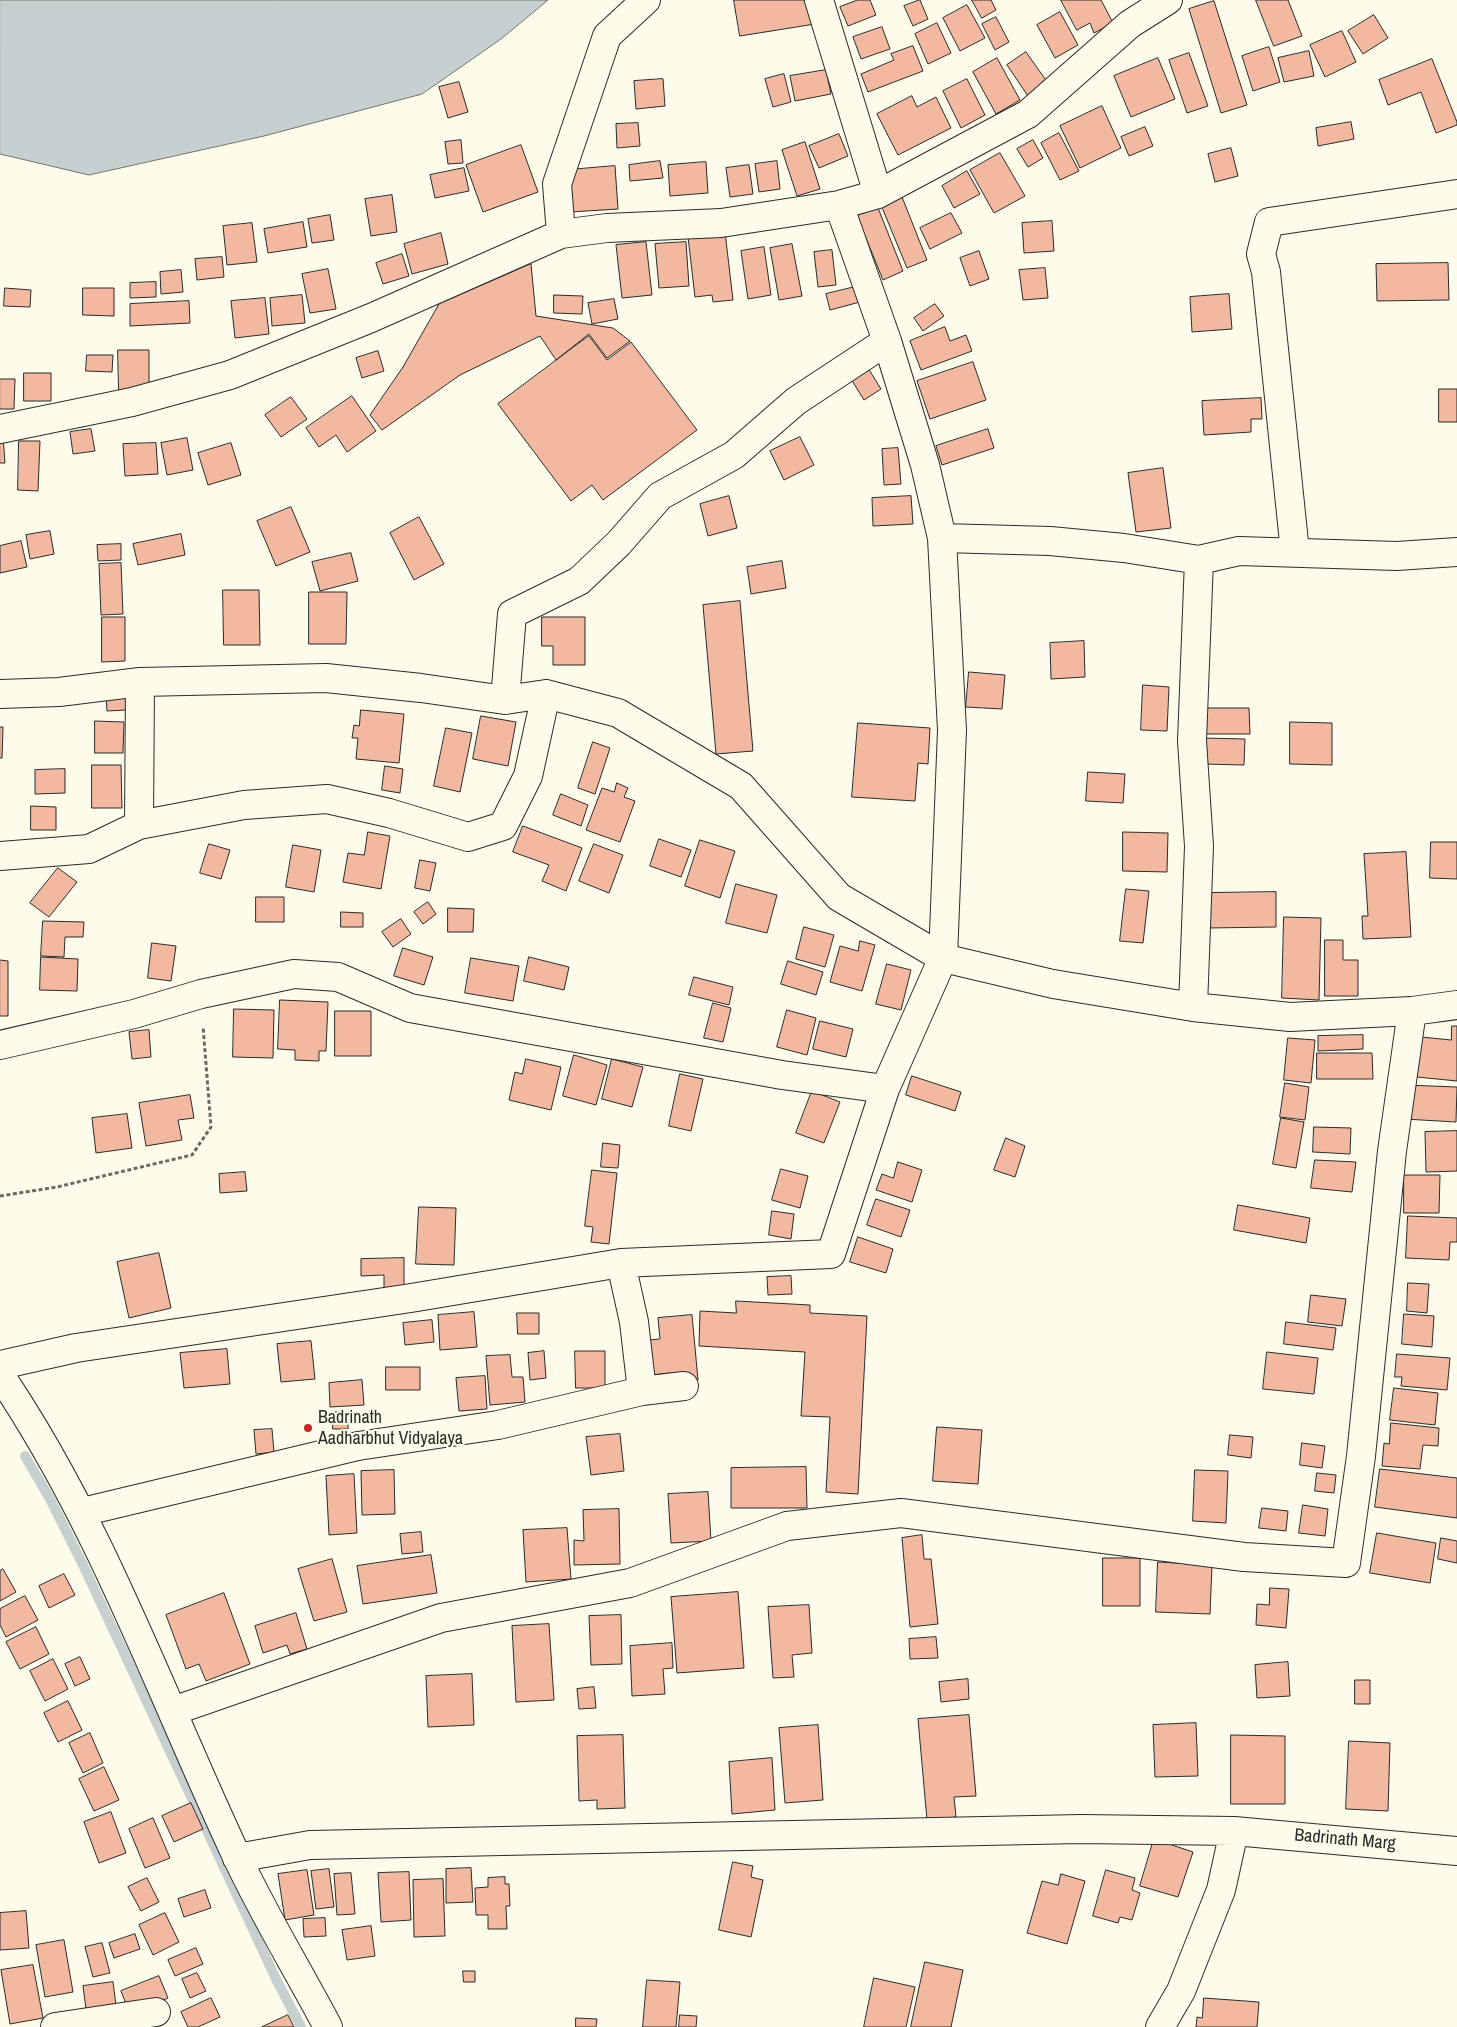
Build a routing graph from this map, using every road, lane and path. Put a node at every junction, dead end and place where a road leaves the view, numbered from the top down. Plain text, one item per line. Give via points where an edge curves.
1 (646, 0) edge
2 (819, 0) edge
3 (1168, 0) edge
4 (878, 194) junction
5 (1457, 194) edge
6 (839, 205) junction
7 (561, 234) junction
8 (887, 342) junction
9 (0, 429) edge
10 (942, 538) junction
11 (1295, 552) junction
12 (1457, 552) edge
13 (1199, 560) junction
14 (140, 682) junction
15 (0, 694) edge
16 (546, 694) junction
17 (505, 700) junction
18 (139, 825) junction
19 (0, 856) edge
20 (943, 958) junction
21 (201, 994) junction
22 (1457, 1005) edge
23 (1193, 1008) junction
24 (1412, 1011) junction
25 (0, 1044) edge
26 (886, 1089) junction
27 (0, 1196) edge
28 (621, 1263) junction
29 (0, 1365) edge
30 (0, 1375) edge
31 (684, 1386) dead end
32 (642, 1391) junction
33 (82, 1512) junction
34 (173, 1711) junction
35 (1234, 1831) junction
36 (1457, 1851) edge
37 (238, 1858) junction
38 (156, 2012) dead end
39 (55, 2027) edge
40 (328, 2027) edge
41 (1160, 2027) edge

1 - 7 street via 607,36 557,184
2 - 4 street
3 - 4 street via 1130,24 1028,114
4 - 6 street
5 - 11 street via 1269,222 1261,254 1266,272
6 - 7 street via 721,223 607,228
6 - 8 street
7 - 9 street via 371,318 230,375 132,402
8 - 10 street via 925,465
8 - 17 street via 796,401 734,455 660,496 620,543 579,581 512,614
10 - 13 street via 1050,541
10 - 20 street via 952,730
11 - 12 street via 1397,556
11 - 13 street via 1239,551
13 - 23 street via 1192,741 1199,846
14 - 15 street via 59,692
14 - 17 street via 326,678
14 - 18 street
16 - 17 street
16 - 18 street via 528,776 502,826 468,837 389,812 327,799 244,805
16 - 20 street via 618,713 741,786 839,896
18 - 19 street via 89,849
20 - 23 street via 1053,984
20 - 26 street
21 - 25 street via 134,1014
21 - 26 street via 294,974 338,977 410,1008 782,1076
21 - 27 path via 211,1126 192,1155 56,1187
22 - 24 street
23 - 24 street via 1290,1017
24 - 34 street via 1392,1151 1361,1456 1346,1563 1244,1557 901,1513 787,1526 630,1583 441,1618
26 - 28 street via 831,1254
28 - 29 street via 76,1348
28 - 32 street via 634,1322
30 - 33 street via 35,1427
31 - 32 street
32 - 33 street via 498,1425 358,1446
33 - 34 street
34 - 37 street
35 - 36 street, Badrinath Marg
35 - 37 street, Badrinath Marg via 1080,1829 310,1845
35 - 41 street via 1221,1890 1181,1991
37 - 40 street
38 - 39 street

